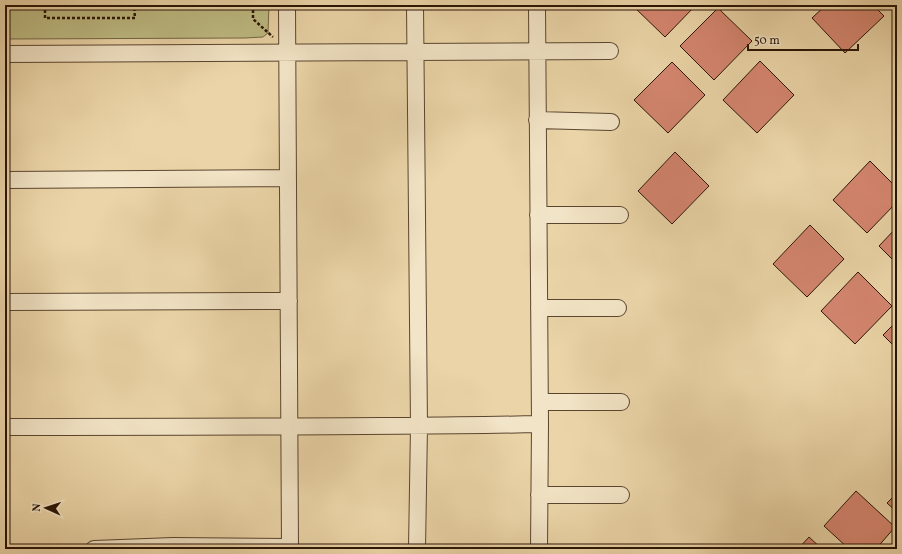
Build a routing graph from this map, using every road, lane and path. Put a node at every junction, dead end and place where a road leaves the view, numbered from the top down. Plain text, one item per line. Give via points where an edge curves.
1 (45, 5) edge
2 (134, 5) edge
3 (253, 5) edge
4 (287, 5) edge
5 (415, 5) edge
6 (537, 5) edge
7 (537, 51) junction
8 (610, 51) dead end
9 (288, 52) junction
10 (415, 52) junction
11 (5, 54) edge
12 (538, 120) junction
13 (611, 122) dead end
14 (288, 178) junction
15 (5, 180) edge
16 (538, 215) junction
17 (620, 215) dead end
18 (289, 301) junction
19 (5, 302) edge
20 (539, 308) junction
21 (618, 308) dead end
22 (540, 402) junction
23 (621, 402) dead end
24 (540, 424) junction
25 (289, 425) junction
26 (5, 426) edge
27 (419, 426) junction
28 (539, 495) junction
29 (621, 495) dead end
30 (173, 548) edge
31 (290, 548) edge
32 (94, 549) edge
33 (417, 549) edge
34 (539, 549) edge

1 - 2 path via 45,18 135,18
3 - 9 path via 253,18
4 - 9 street
5 - 10 street
6 - 7 street
7 - 8 street
7 - 10 street
7 - 12 street
9 - 10 street
9 - 11 street
9 - 14 street
10 - 27 street
12 - 13 street
12 - 16 street
14 - 15 street
14 - 18 street
16 - 17 street
16 - 20 street
18 - 19 street
18 - 25 street
20 - 21 street
20 - 22 street
22 - 23 street
22 - 24 street
24 - 27 street
24 - 28 street
25 - 26 street
25 - 27 street
25 - 31 street
27 - 33 street
28 - 29 street
28 - 34 street
30 - 31 street
30 - 32 street

